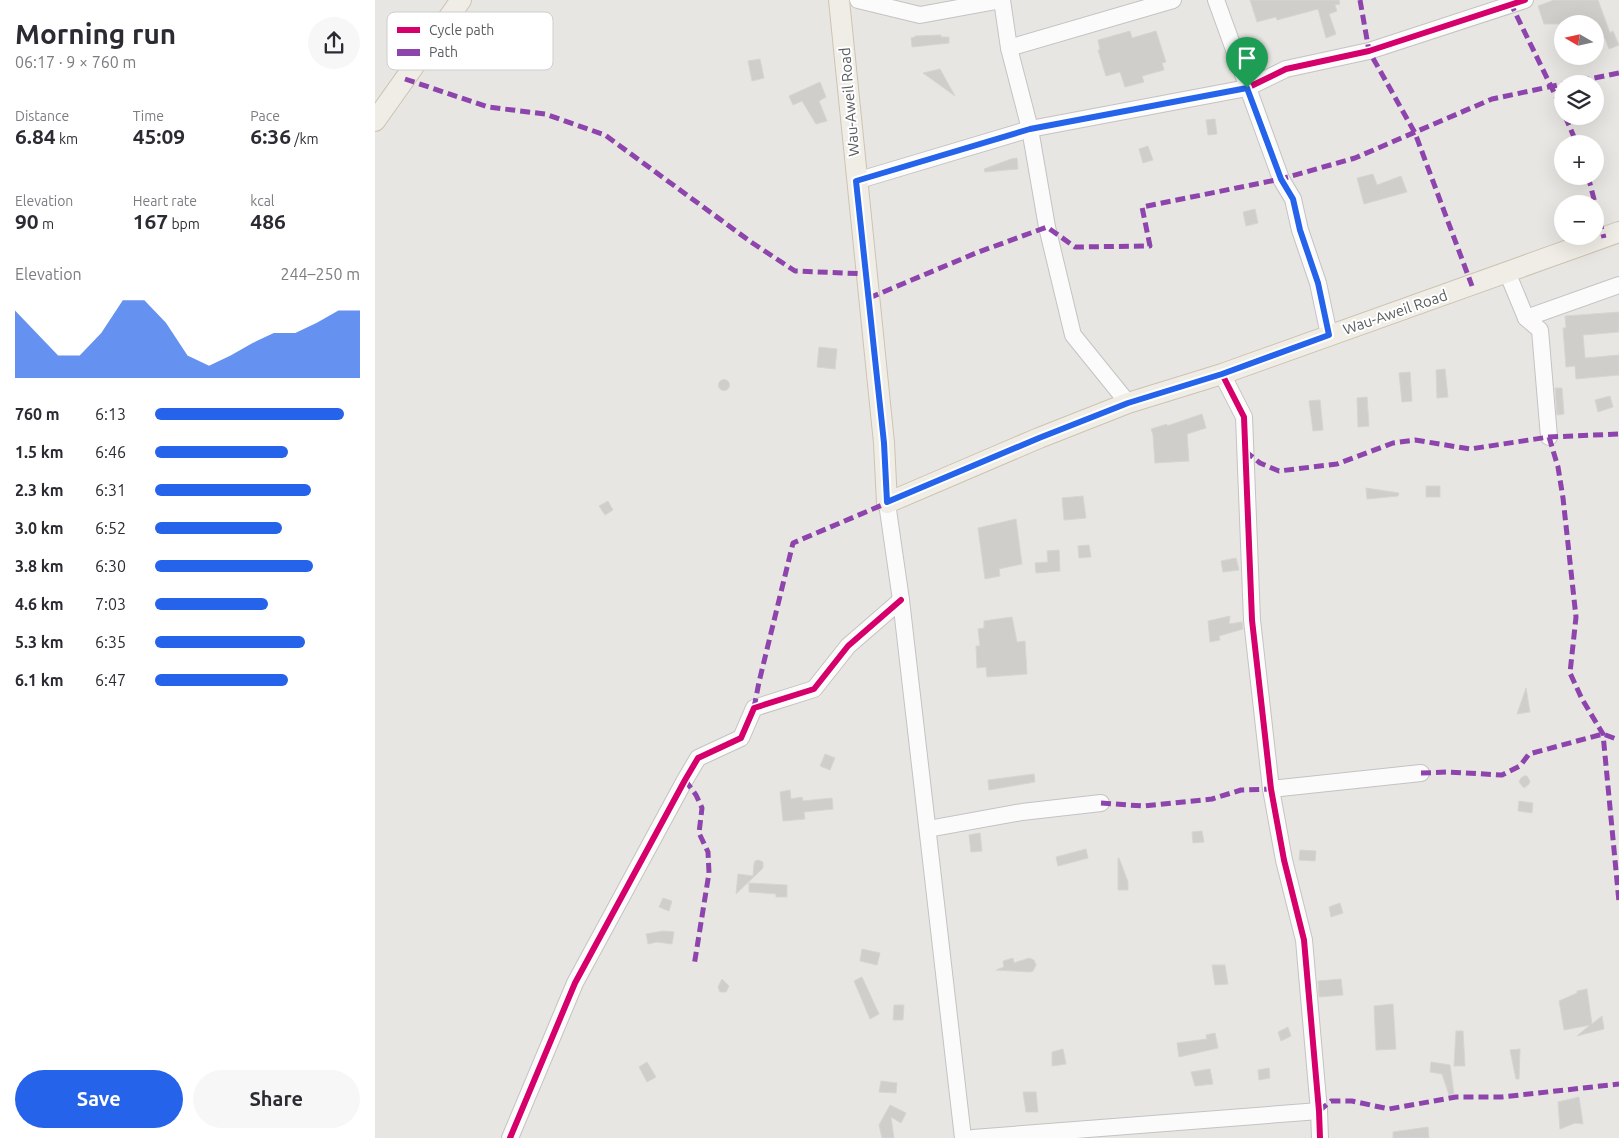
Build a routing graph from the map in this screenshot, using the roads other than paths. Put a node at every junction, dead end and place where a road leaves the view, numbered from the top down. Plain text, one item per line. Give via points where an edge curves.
1 (461, 0) edge
2 (839, 0) edge
3 (858, 0) edge
4 (1173, 0) edge
5 (1216, 0) edge
6 (1525, 0) edge
7 (452, 12) edge
8 (1009, 48) junction
9 (411, 70) edge
10 (1247, 88) junction
11 (375, 121) edge
12 (1030, 129) junction
13 (856, 181) junction
14 (1619, 232) edge
15 (1507, 272) junction
16 (1619, 285) edge
17 (1526, 318) junction
18 (1329, 335) junction
19 (1222, 374) junction
20 (1128, 403) junction
21 (1549, 437) dead end
22 (887, 502) junction
23 (901, 600) junction
24 (1421, 774) dead end
25 (1271, 789) junction
26 (1101, 803) dead end
27 (928, 829) junction
28 (1319, 1111) junction
29 (510, 1138) edge
30 (963, 1138) edge
31 (973, 1138) edge
32 (1320, 1138) edge

1 - 7 main road
2 - 13 main road, Wau-Aweil Road
3 - 8 street via 920,15 1002,0
4 - 8 street
5 - 10 street
6 - 10 street via 1369,51 1286,69
8 - 12 street
9 - 11 main road
10 - 12 street
10 - 18 street via 1281,179 1293,199 1318,283
12 - 13 street
12 - 20 street via 1047,227 1073,336
13 - 22 main road, Wau-Aweil Road via 884,443
14 - 15 main road, Wau-Aweil Road
15 - 17 street
15 - 18 main road, Wau-Aweil Road
16 - 17 street
17 - 21 street via 1540,330
18 - 19 main road, Wau-Aweil Road
19 - 20 main road, Wau-Aweil Road
19 - 25 street via 1245,417 1252,620
20 - 22 main road, Wau-Aweil Road
22 - 23 street
23 - 27 street
23 - 29 street via 848,646 814,689 754,708 741,738 698,758 575,983
24 - 25 street
25 - 28 street via 1304,940
26 - 27 street via 1022,812
27 - 30 street
28 - 31 street
28 - 32 street

